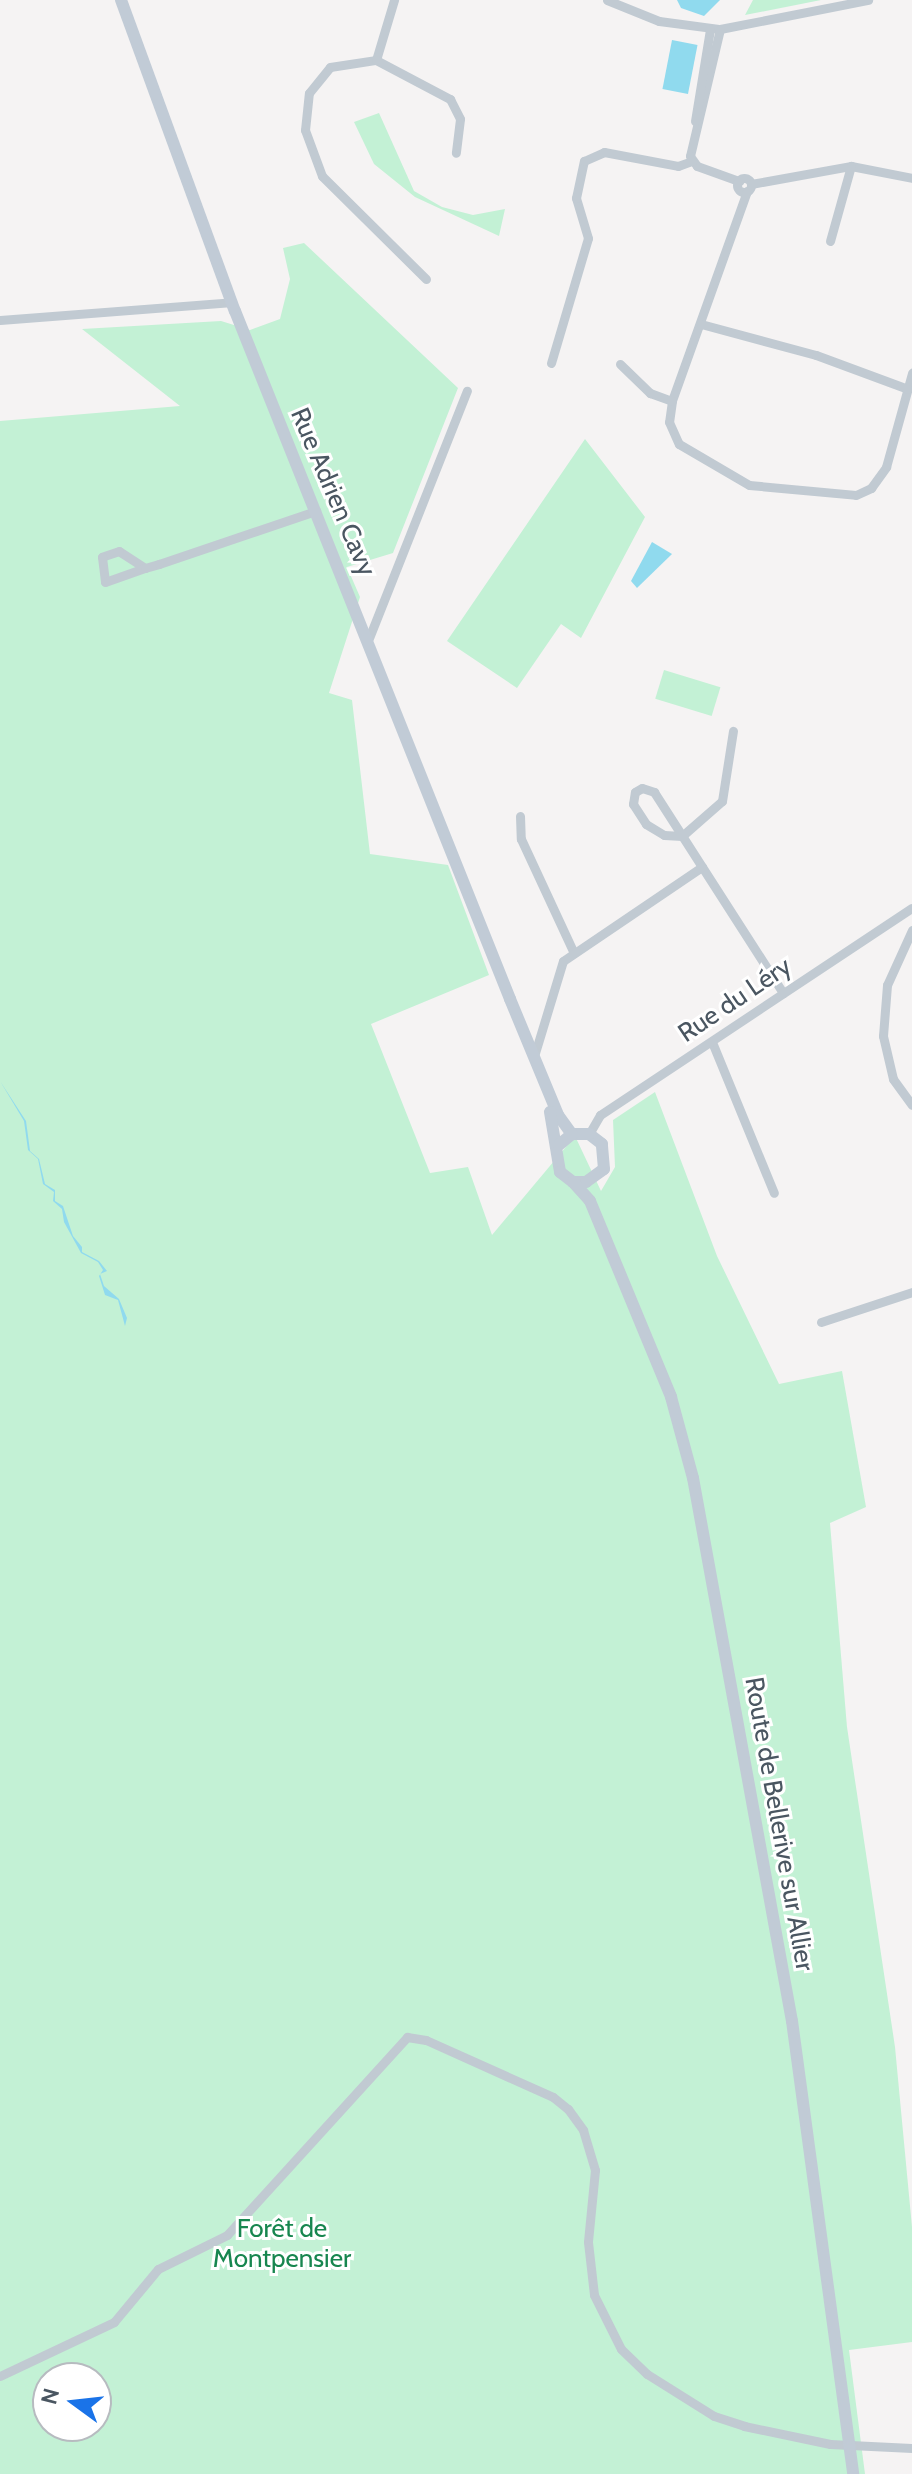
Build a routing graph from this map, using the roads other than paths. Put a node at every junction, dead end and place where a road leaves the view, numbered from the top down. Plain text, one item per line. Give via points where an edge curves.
1 (121, 0) edge
2 (394, 0) edge
3 (607, 0) edge
4 (868, 0) edge
5 (715, 29) junction
6 (376, 60) junction
7 (456, 153) dead end
8 (692, 161) junction
9 (851, 166) junction
10 (912, 178) edge
11 (749, 188) junction
12 (830, 241) dead end
13 (426, 279) dead end
14 (232, 302) junction
15 (0, 320) edge
16 (701, 324) junction
17 (551, 363) dead end
18 (620, 364) dead end
19 (912, 373) edge
20 (908, 389) junction
21 (467, 391) dead end
22 (672, 401) junction
23 (316, 511) junction
24 (145, 568) junction
25 (369, 638) junction
26 (733, 731) dead end
27 (520, 816) dead end
28 (682, 836) junction
29 (702, 867) junction
30 (912, 908) edge
31 (912, 930) edge
32 (573, 951) junction
33 (783, 993) junction
34 (510, 999) junction
35 (543, 1024) junction
36 (525, 1028) junction
37 (712, 1042) junction
38 (535, 1053) junction
39 (912, 1105) edge
40 (572, 1134) junction
41 (589, 1134) junction
42 (559, 1145) junction
43 (592, 1180) junction
44 (573, 1182) junction
45 (774, 1193) dead end
46 (590, 1201) junction
47 (912, 1292) edge
48 (821, 1322) dead end
49 (0, 2376) edge
50 (849, 2446) junction
51 (912, 2448) edge
52 (853, 2474) edge

1 - 14 main road, Rue Adrien Cavy
2 - 6 street
3 - 5 street via 659,21
4 - 5 street
5 - 8 street
6 - 7 street via 450,99 460,119
6 - 13 street via 348,60 330,67 314,83 306,104 308,147 333,190
8 - 11 street via 739,181 739,189
8 - 17 street via 678,166 604,152 584,161 576,198 588,238
9 - 10 street
9 - 11 street
9 - 12 street
11 - 16 street
14 - 15 street
14 - 23 main road, Rue Adrien Cavy
16 - 20 street via 816,355
16 - 22 street
18 - 22 street via 650,393
19 - 20 street
20 - 22 street via 879,480 843,497 764,488 722,474 679,444 669,422
21 - 25 street
23 - 24 street
23 - 25 main road, Rue Adrien Cavy
24 - 24 street via 105,582 102,557 119,551
25 - 34 main road, Rue Adrien Cavy
26 - 28 street via 722,801
27 - 32 street via 521,839
28 - 28 street via 654,792 635,792 633,804 646,824 664,835
28 - 29 street
29 - 32 street
29 - 33 street
30 - 33 street, Rue du Léry
31 - 39 street via 887,985 883,1036 893,1079
32 - 35 street via 563,961
33 - 37 street, Rue du Léry
34 - 36 main road, Rue Adrien Cavy
34 - 42 main road, Rue Adrien Cavy
35 - 36 street
35 - 38 street
36 - 38 main road, Rue Adrien Cavy
37 - 41 street, Rue du Léry via 600,1115
37 - 45 street
38 - 40 main road, Rue Adrien Cavy via 558,1115
40 - 41 main road
40 - 42 main road
41 - 43 main road via 602,1144 606,1160
42 - 44 main road via 557,1165
43 - 44 main road
43 - 46 main road, Route de Bellerive sur Allier
44 - 46 main road, Route de Bellerive sur Allier
46 - 50 main road, Route de Bellerive sur Allier via 671,1397 693,1478 785,1979
47 - 48 street
49 - 50 street via 114,2322 158,2269 227,2235 407,2037 426,2040 553,2097 583,2130 595,2170 588,2242 594,2295 621,2349 647,2374 729,2421 787,2438
50 - 51 street
50 - 52 main road, Route de Bellerive sur Allier

